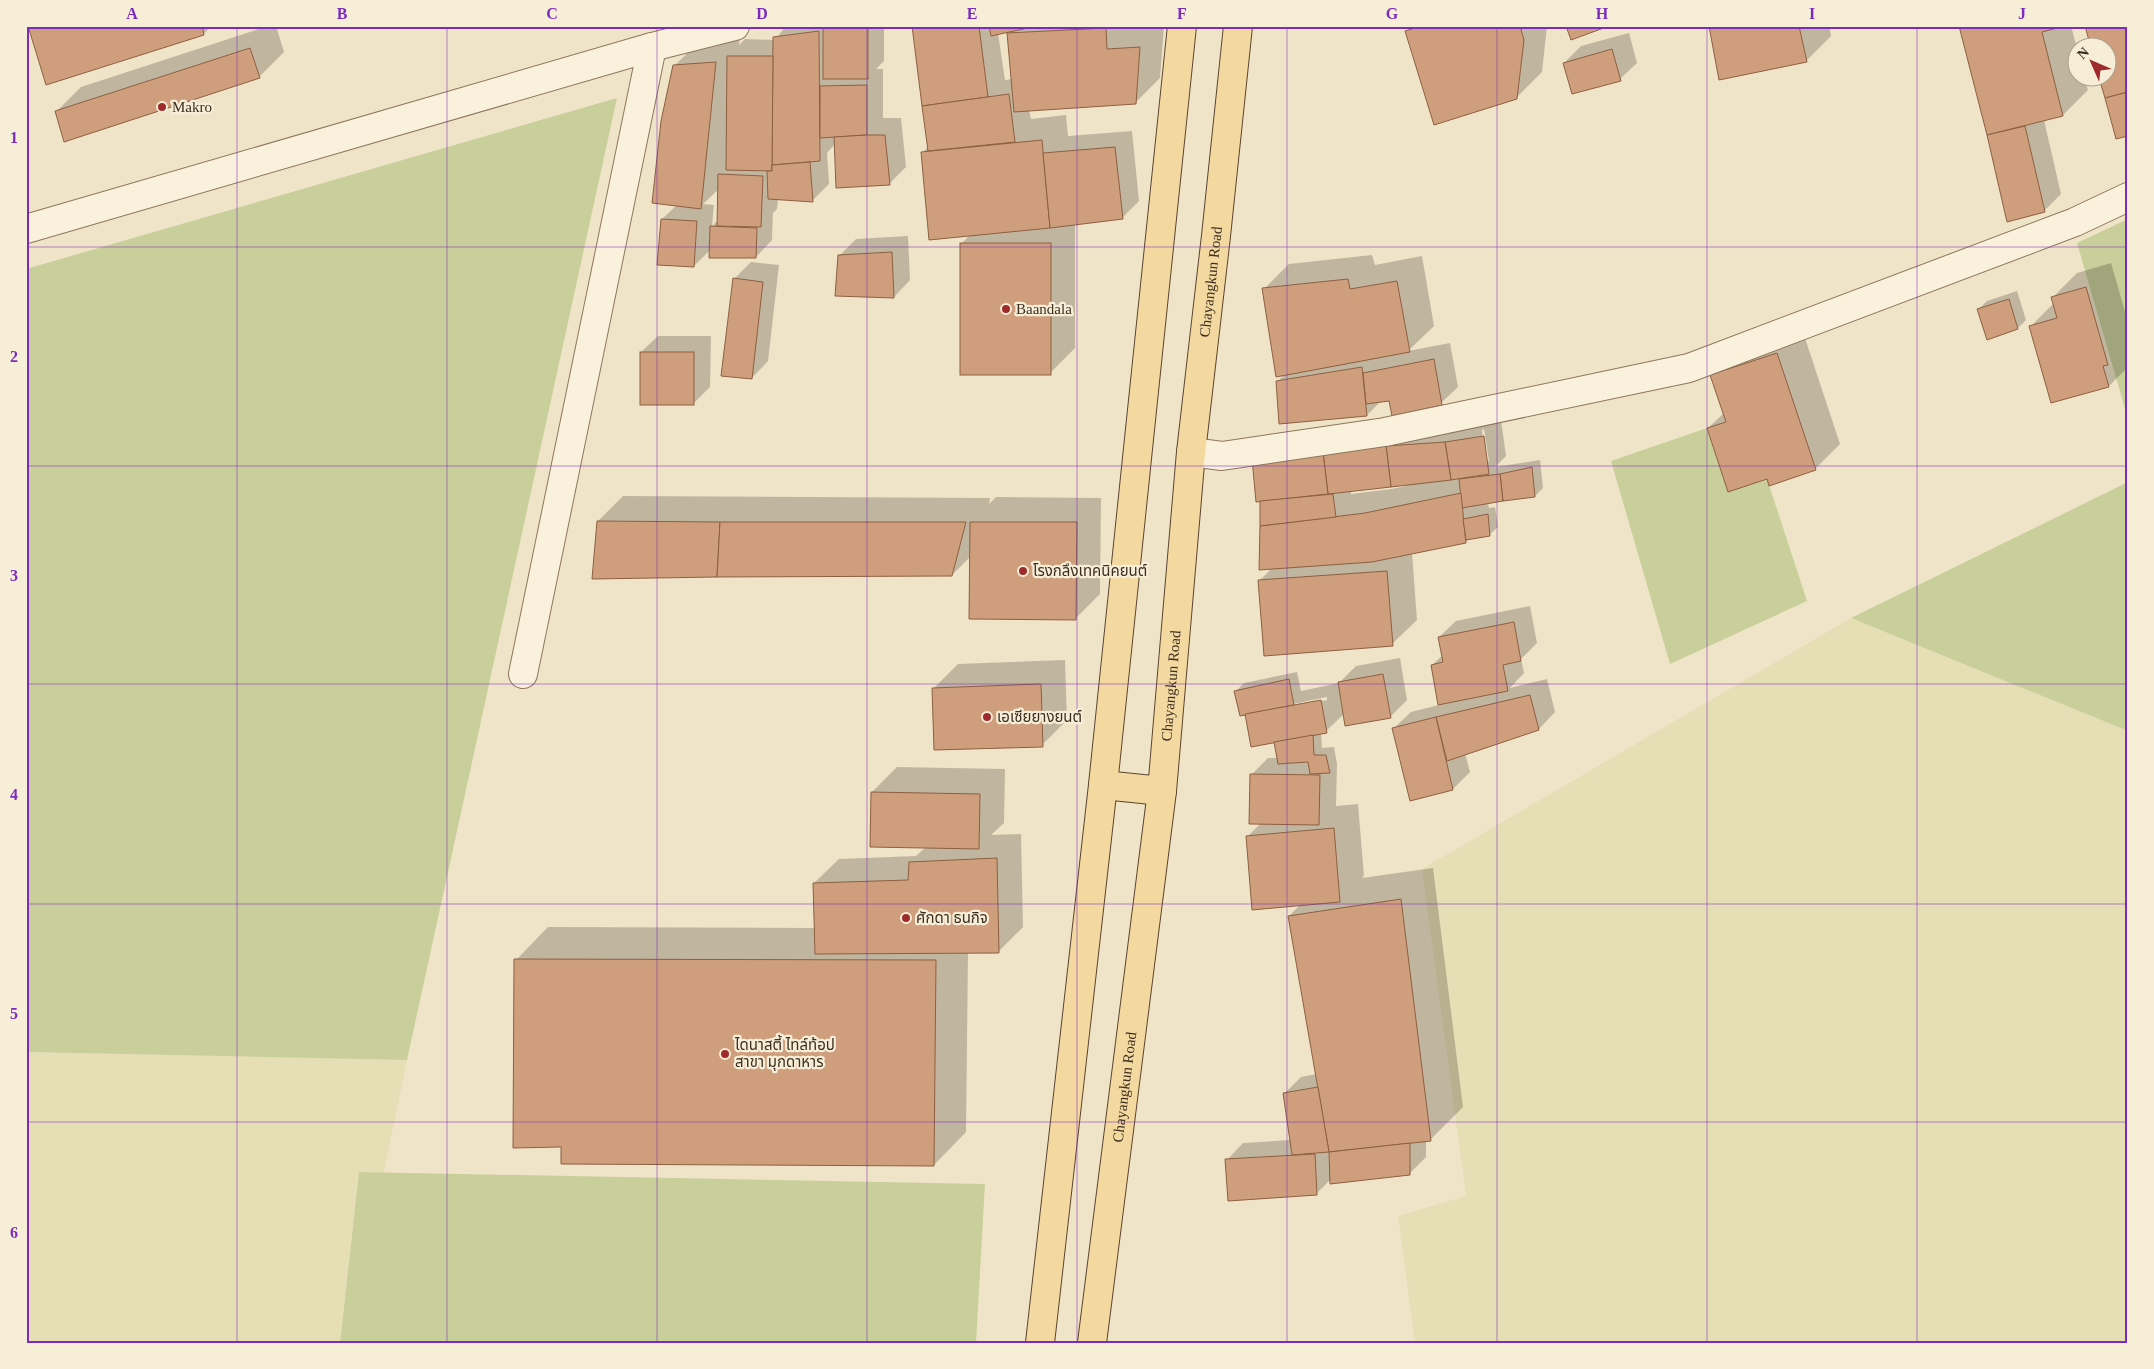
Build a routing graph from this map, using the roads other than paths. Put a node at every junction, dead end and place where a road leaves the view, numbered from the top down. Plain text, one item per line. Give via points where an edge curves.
1 (735, 26) edge
2 (1182, 26) edge
3 (1238, 26) edge
4 (652, 47) junction
5 (2128, 197) edge
6 (26, 229) edge
7 (1191, 452) junction
8 (523, 674) dead end
9 (1103, 785) junction
10 (1162, 791) junction
11 (1040, 1343) edge
12 (1092, 1343) edge

1 - 4 street
2 - 9 main road
3 - 7 main road, Chayangkun Road
4 - 6 street
4 - 8 street
5 - 7 street via 2075,222 1689,368 1386,432 1222,456
7 - 10 main road, Chayangkun Road
9 - 10 main road
9 - 11 main road
10 - 12 main road, Chayangkun Road

